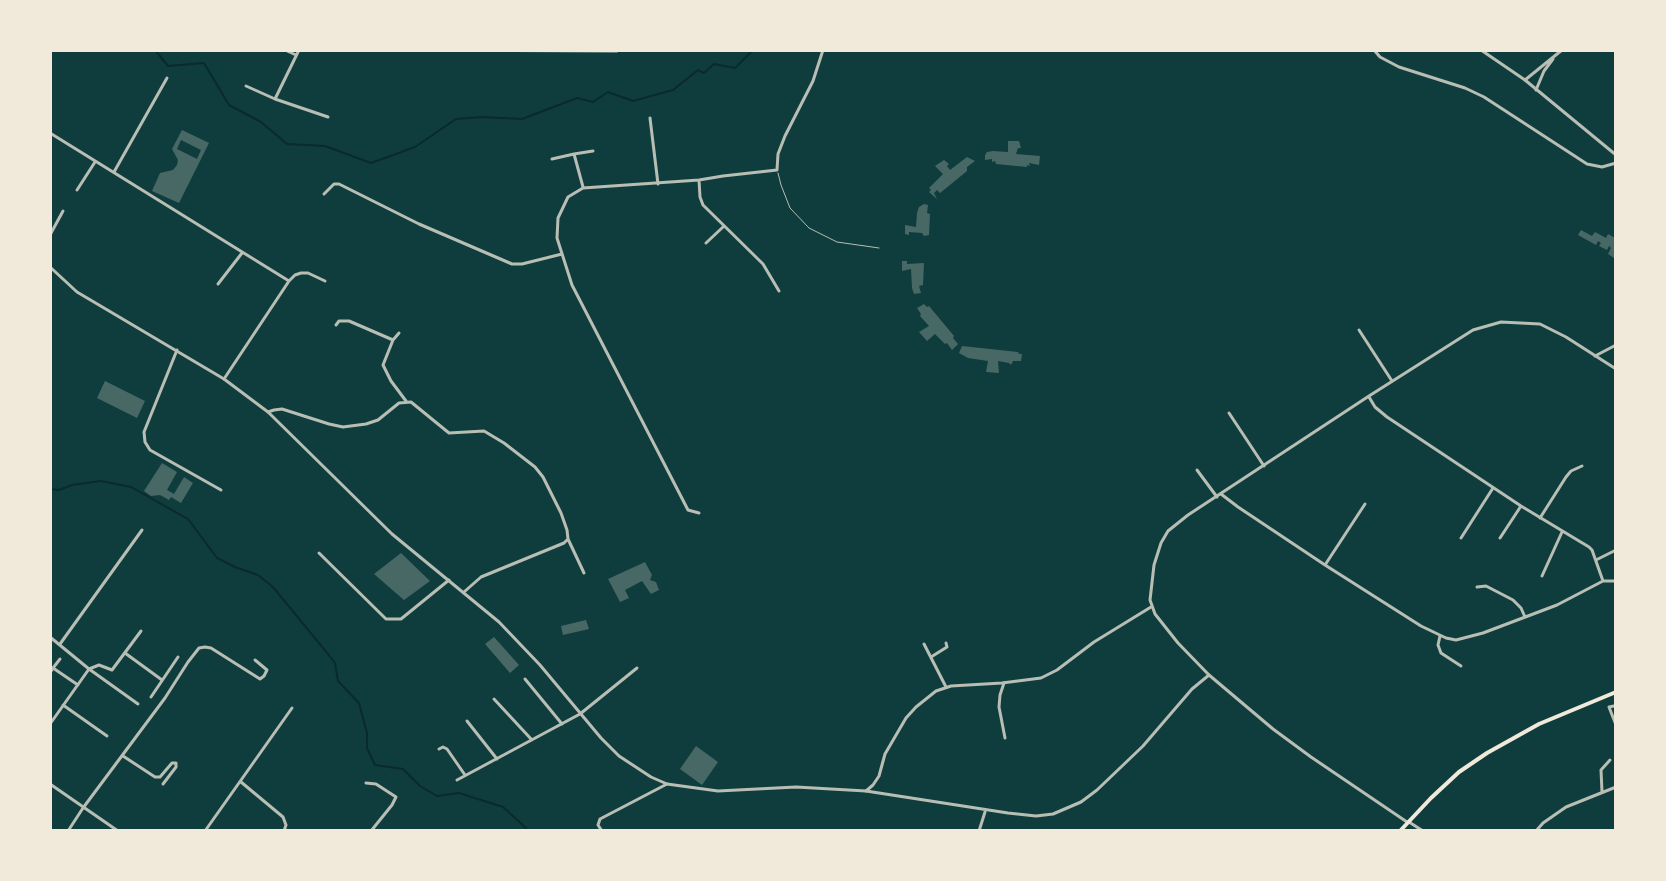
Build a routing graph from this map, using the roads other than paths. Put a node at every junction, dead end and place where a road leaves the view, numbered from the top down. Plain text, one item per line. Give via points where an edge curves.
1 (285, 50) edge
2 (299, 50) edge
3 (410, 50) edge
4 (823, 50) edge
5 (1374, 50) edge
6 (1481, 50) edge
7 (1562, 50) edge
8 (617, 51) edge
9 (296, 55) junction
10 (1555, 56) junction
11 (167, 78) dead end
12 (1525, 80) junction
13 (246, 86) dead end
14 (1536, 90) junction
15 (275, 99) junction
16 (328, 117) dead end
17 (650, 118) dead end
18 (50, 133) edge
19 (55, 136) junction
20 (50, 145) edge
21 (593, 151) dead end
22 (574, 154) junction
23 (1616, 155) edge
24 (552, 159) dead end
25 (95, 162) junction
26 (1616, 163) edge
27 (777, 170) junction
28 (113, 173) junction
29 (699, 180) junction
30 (658, 184) junction
31 (583, 188) junction
32 (77, 190) dead end
33 (324, 194) dead end
34 (63, 211) dead end
35 (724, 226) junction
36 (50, 235) edge
37 (706, 243) dead end
38 (879, 248) dead end
39 (242, 253) junction
40 (562, 254) junction
41 (50, 267) edge
42 (289, 281) junction
43 (325, 281) dead end
44 (218, 284) dead end
45 (779, 291) dead end
46 (336, 325) dead end
47 (1359, 330) dead end
48 (399, 333) dead end
49 (393, 340) junction
50 (1616, 345) edge
51 (177, 350) junction
52 (1595, 356) junction
53 (1616, 369) edge
54 (224, 379) junction
55 (1392, 381) junction
56 (1369, 396) junction
57 (406, 401) junction
58 (268, 412) junction
59 (1229, 413) dead end
60 (1264, 466) junction
61 (1582, 466) dead end
62 (1197, 470) dead end
63 (1493, 487) junction
64 (221, 490) dead end
65 (1219, 495) junction
66 (1365, 504) dead end
67 (1521, 506) junction
68 (699, 513) dead end
69 (1540, 518) junction
70 (142, 530) dead end
71 (1562, 532) junction
72 (1461, 538) dead end
73 (1500, 538) dead end
74 (568, 539) junction
75 (1616, 550) edge
76 (319, 553) dead end
77 (1596, 560) junction
78 (1325, 565) junction
79 (584, 573) dead end
80 (1542, 576) dead end
81 (449, 580) junction
82 (1603, 581) junction
83 (1616, 581) edge
84 (1477, 587) dead end
85 (464, 592) junction
86 (1151, 607) junction
87 (1525, 617) junction
88 (141, 631) dead end
89 (1440, 636) junction
90 (51, 640) edge
91 (946, 643) dead end
92 (60, 644) junction
93 (924, 644) dead end
94 (125, 653) junction
95 (178, 657) dead end
96 (931, 657) junction
97 (60, 659) dead end
98 (255, 660) dead end
99 (1461, 666) dead end
100 (53, 668) junction
101 (637, 668) dead end
102 (89, 669) junction
103 (50, 673) edge
104 (1209, 675) junction
105 (525, 679) dead end
106 (162, 680) junction
107 (1004, 683) junction
108 (78, 685) junction
109 (946, 687) junction
110 (1616, 692) edge
111 (151, 697) dead end
112 (494, 699) dead end
113 (138, 704) dead end
114 (63, 705) junction
115 (1614, 706) dead end
116 (292, 708) dead end
117 (580, 714) junction
118 (467, 721) dead end
119 (50, 724) edge
120 (562, 724) junction
121 (1616, 725) edge
122 (107, 736) dead end
123 (1005, 738) dead end
124 (532, 740) junction
125 (439, 749) dead end
126 (123, 756) junction
127 (497, 759) junction
128 (1610, 760) dead end
129 (465, 775) junction
130 (457, 780) dead end
131 (241, 782) junction
132 (366, 783) dead end
133 (50, 784) edge
134 (163, 784) dead end
135 (667, 784) junction
136 (1616, 787) edge
137 (866, 791) junction
138 (1602, 792) junction
139 (83, 808) junction
140 (986, 810) junction
141 (1407, 822) junction
142 (68, 831) edge
143 (118, 831) edge
144 (205, 831) edge
145 (284, 831) edge
146 (371, 831) edge
147 (602, 831) edge
148 (979, 831) edge
149 (1400, 831) edge
150 (1423, 831) edge
151 (1536, 831) edge

1 - 9 street
2 - 9 street
3 - 8 street
4 - 27 street via 778,154
5 - 26 street via 1399,67 1484,97 1587,164
6 - 12 street
7 - 10 street
9 - 15 street
10 - 12 street
10 - 14 street
11 - 28 street
12 - 14 street
13 - 15 street
14 - 23 street
15 - 16 street
17 - 30 street
18 - 19 street
19 - 20 street
19 - 25 street
21 - 22 street
22 - 24 street
22 - 31 street
25 - 28 street
25 - 32 street
27 - 29 street
27 - 38 lane via 790,208 809,228 837,242
28 - 39 street
29 - 30 street
29 - 35 street via 703,205
30 - 31 street
31 - 40 street via 568,197 558,218
33 - 40 street via 339,184 512,264
34 - 36 street
35 - 37 street
35 - 45 street via 763,264
39 - 42 street
39 - 44 street
40 - 68 street via 572,285 688,510
41 - 51 street via 87,298
42 - 43 street via 301,273
42 - 54 street
46 - 49 street via 349,321
47 - 55 street
48 - 49 street
49 - 57 street via 383,365
50 - 52 street
51 - 54 street
51 - 64 street via 144,432 145,442 150,450
52 - 53 street
52 - 55 street via 1540,324 1501,322 1473,330
54 - 58 street
55 - 56 street
56 - 60 street
56 - 63 street via 1387,417
57 - 58 street via 378,420 343,427 282,409
57 - 74 street via 449,433 491,434 535,467 561,513
58 - 81 street via 392,534
59 - 60 street
60 - 65 street
61 - 69 street via 1566,477
62 - 65 street
63 - 67 street
63 - 72 street
65 - 78 street
65 - 86 street via 1168,531 1156,554
66 - 78 street
67 - 69 street
67 - 73 street
69 - 71 street
70 - 92 street
71 - 77 street via 1589,547
71 - 80 street
74 - 79 street
74 - 85 street via 481,577
75 - 77 street
76 - 81 street via 386,619 401,619
77 - 82 street
78 - 89 street
81 - 85 street
82 - 83 street
82 - 87 street
84 - 87 street via 1513,600
85 - 117 street via 540,665
86 - 104 street
86 - 107 street via 1050,674
87 - 89 street via 1465,638
88 - 94 street
89 - 99 street via 1441,653
90 - 92 street
91 - 96 street
92 - 102 street
93 - 96 street
94 - 102 street via 112,670 99,665
94 - 106 street
95 - 106 street
96 - 109 street
97 - 100 street
98 - 126 street via 267,670 260,679 211,648 199,648
100 - 103 street
100 - 108 street
101 - 117 street
102 - 108 street
102 - 113 street
104 - 140 street via 1081,802 1036,816
104 - 141 street via 1298,748
105 - 120 street
106 - 111 street
107 - 109 street
107 - 123 street via 999,707
108 - 114 street
109 - 137 street via 906,718 879,776
110 - 141 main road via 1507,740 1459,772
112 - 124 street
114 - 119 street
114 - 122 street
115 - 121 street via 1609,707
116 - 131 street
117 - 120 street
117 - 135 street via 619,756
118 - 127 street
120 - 124 street
124 - 127 street
125 - 129 street via 447,749
126 - 134 street via 155,777 176,763
126 - 139 street
127 - 129 street
128 - 138 street via 1601,770
129 - 130 street
131 - 144 street
131 - 145 street via 283,817
132 - 146 street via 395,796
133 - 139 street
135 - 137 street via 718,791
135 - 147 street via 600,819
136 - 138 street
137 - 140 street
138 - 151 street via 1566,807
139 - 142 street
139 - 143 street
140 - 148 street
141 - 149 main road
141 - 150 street

